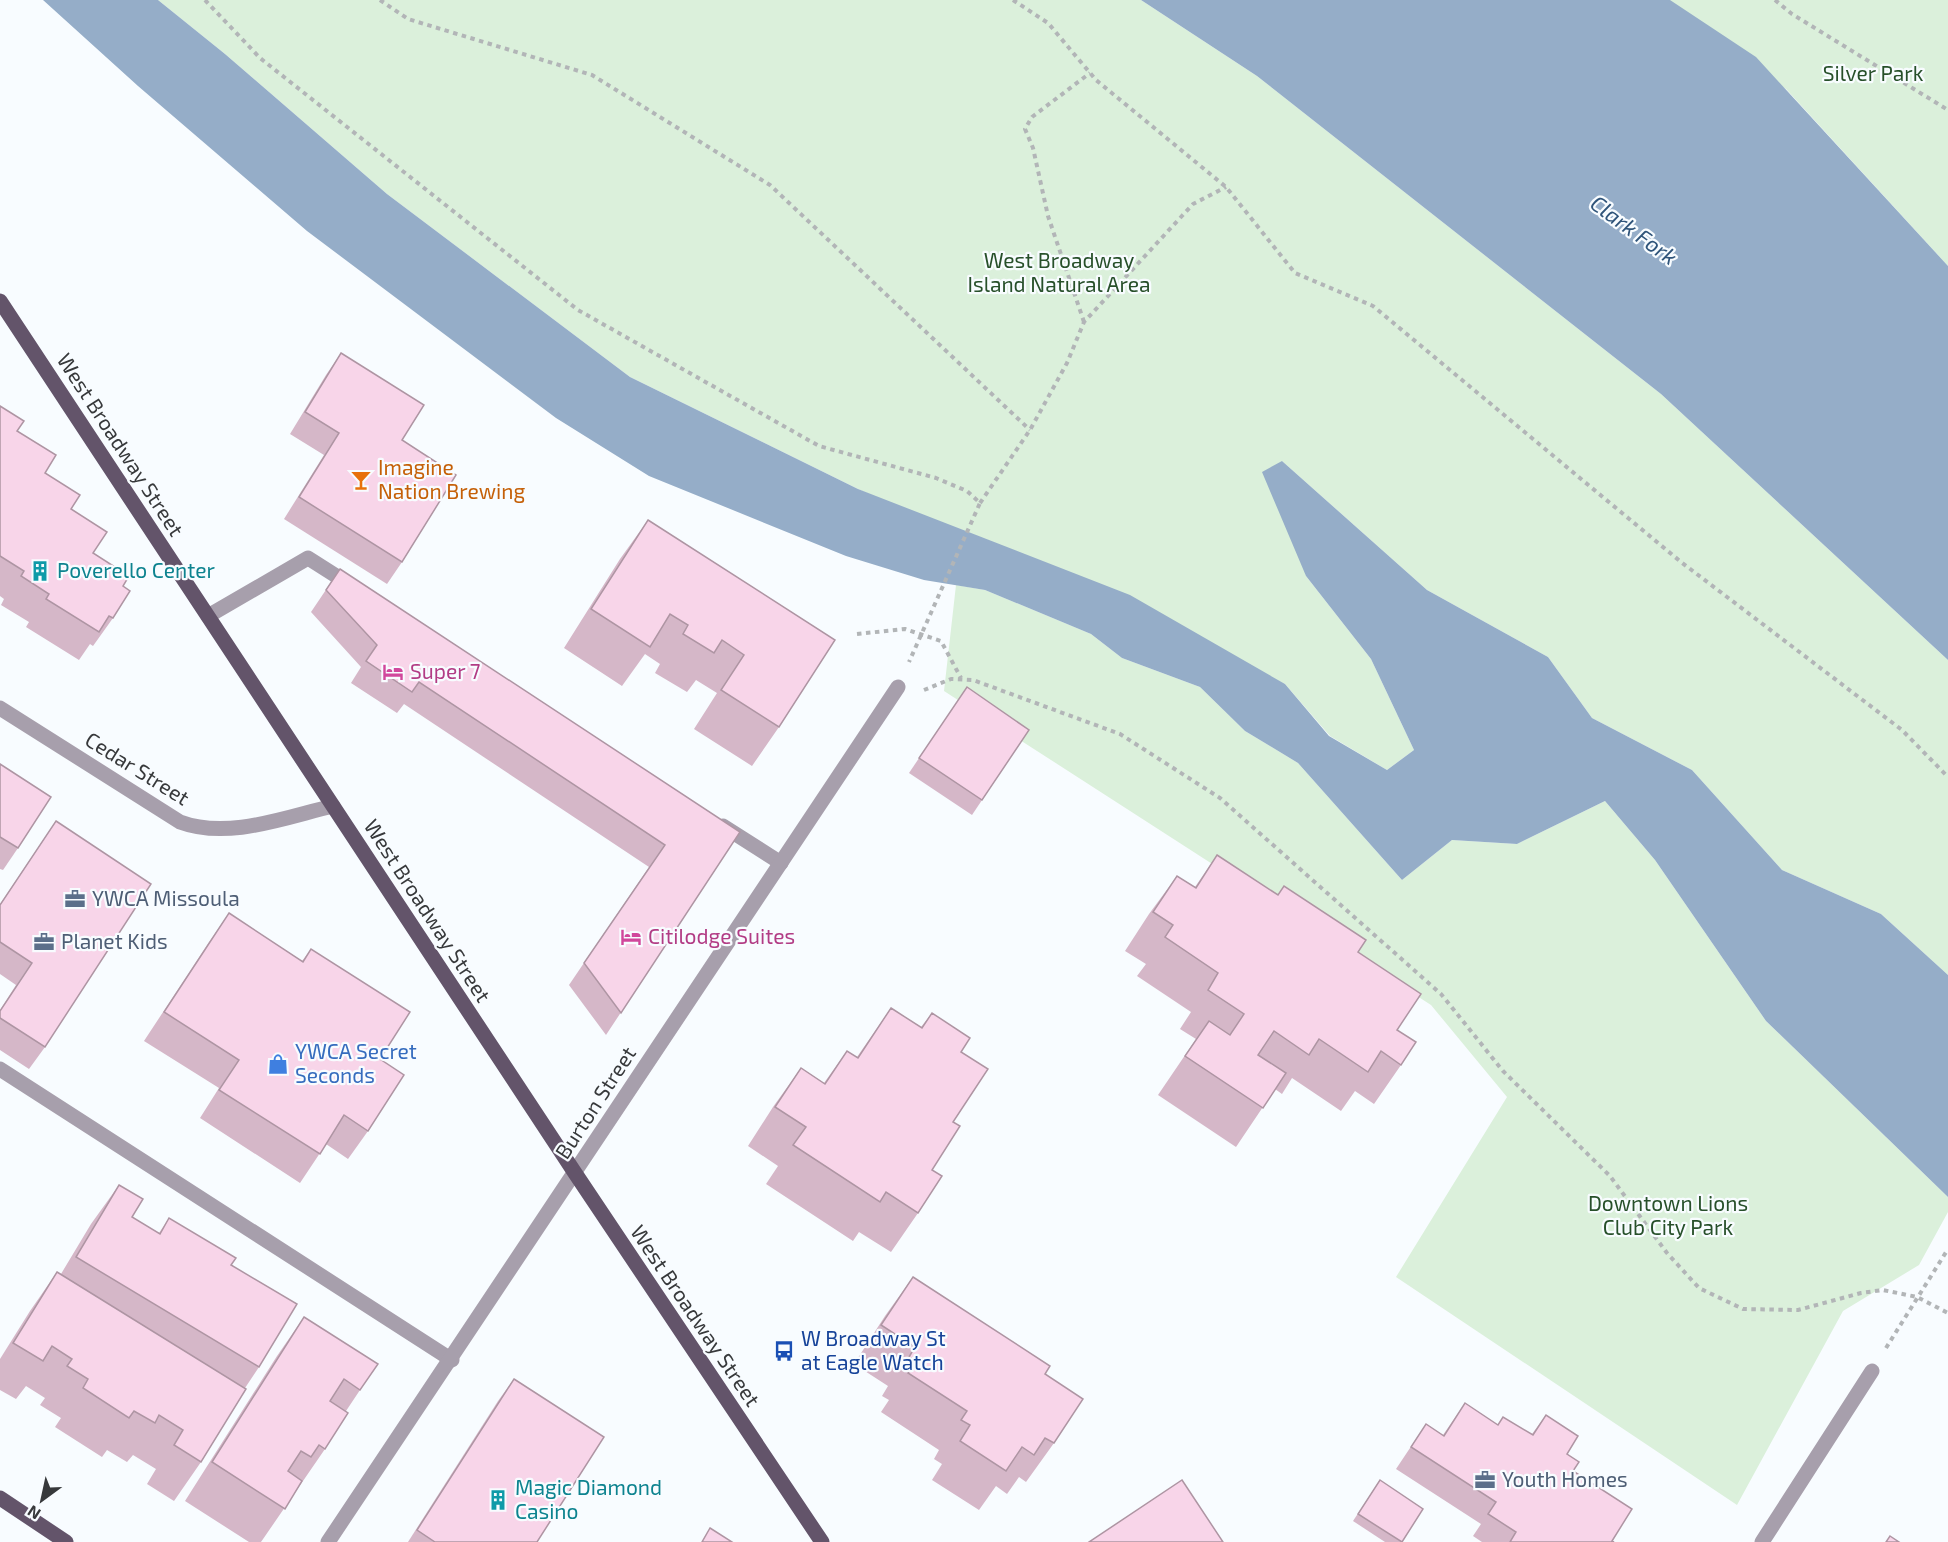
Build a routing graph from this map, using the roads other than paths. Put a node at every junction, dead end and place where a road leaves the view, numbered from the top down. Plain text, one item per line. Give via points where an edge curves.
1 (0, 301) edge
2 (364, 594) edge
3 (208, 616) junction
4 (898, 687) road end
5 (0, 708) edge
6 (333, 806) junction
7 (710, 818) edge
8 (781, 863) junction
9 (0, 1069) edge
10 (575, 1173) junction
11 (452, 1360) junction
12 (1872, 1371) road end
13 (0, 1498) edge
14 (66, 1542) edge
15 (328, 1542) edge
16 (822, 1542) edge
17 (1762, 1542) edge

1 - 3 main road, West Broadway Street
2 - 3 street via 308,558
3 - 6 main road, West Broadway Street
4 - 8 street, Burton Street
5 - 6 street, Cedar Street via 192,826 237,827
6 - 10 main road, West Broadway Street
7 - 8 street
8 - 10 street, Burton Street
9 - 11 street
10 - 11 street, Burton Street
10 - 16 main road, West Broadway Street
11 - 15 street, Burton Street
12 - 17 street
13 - 14 main road

